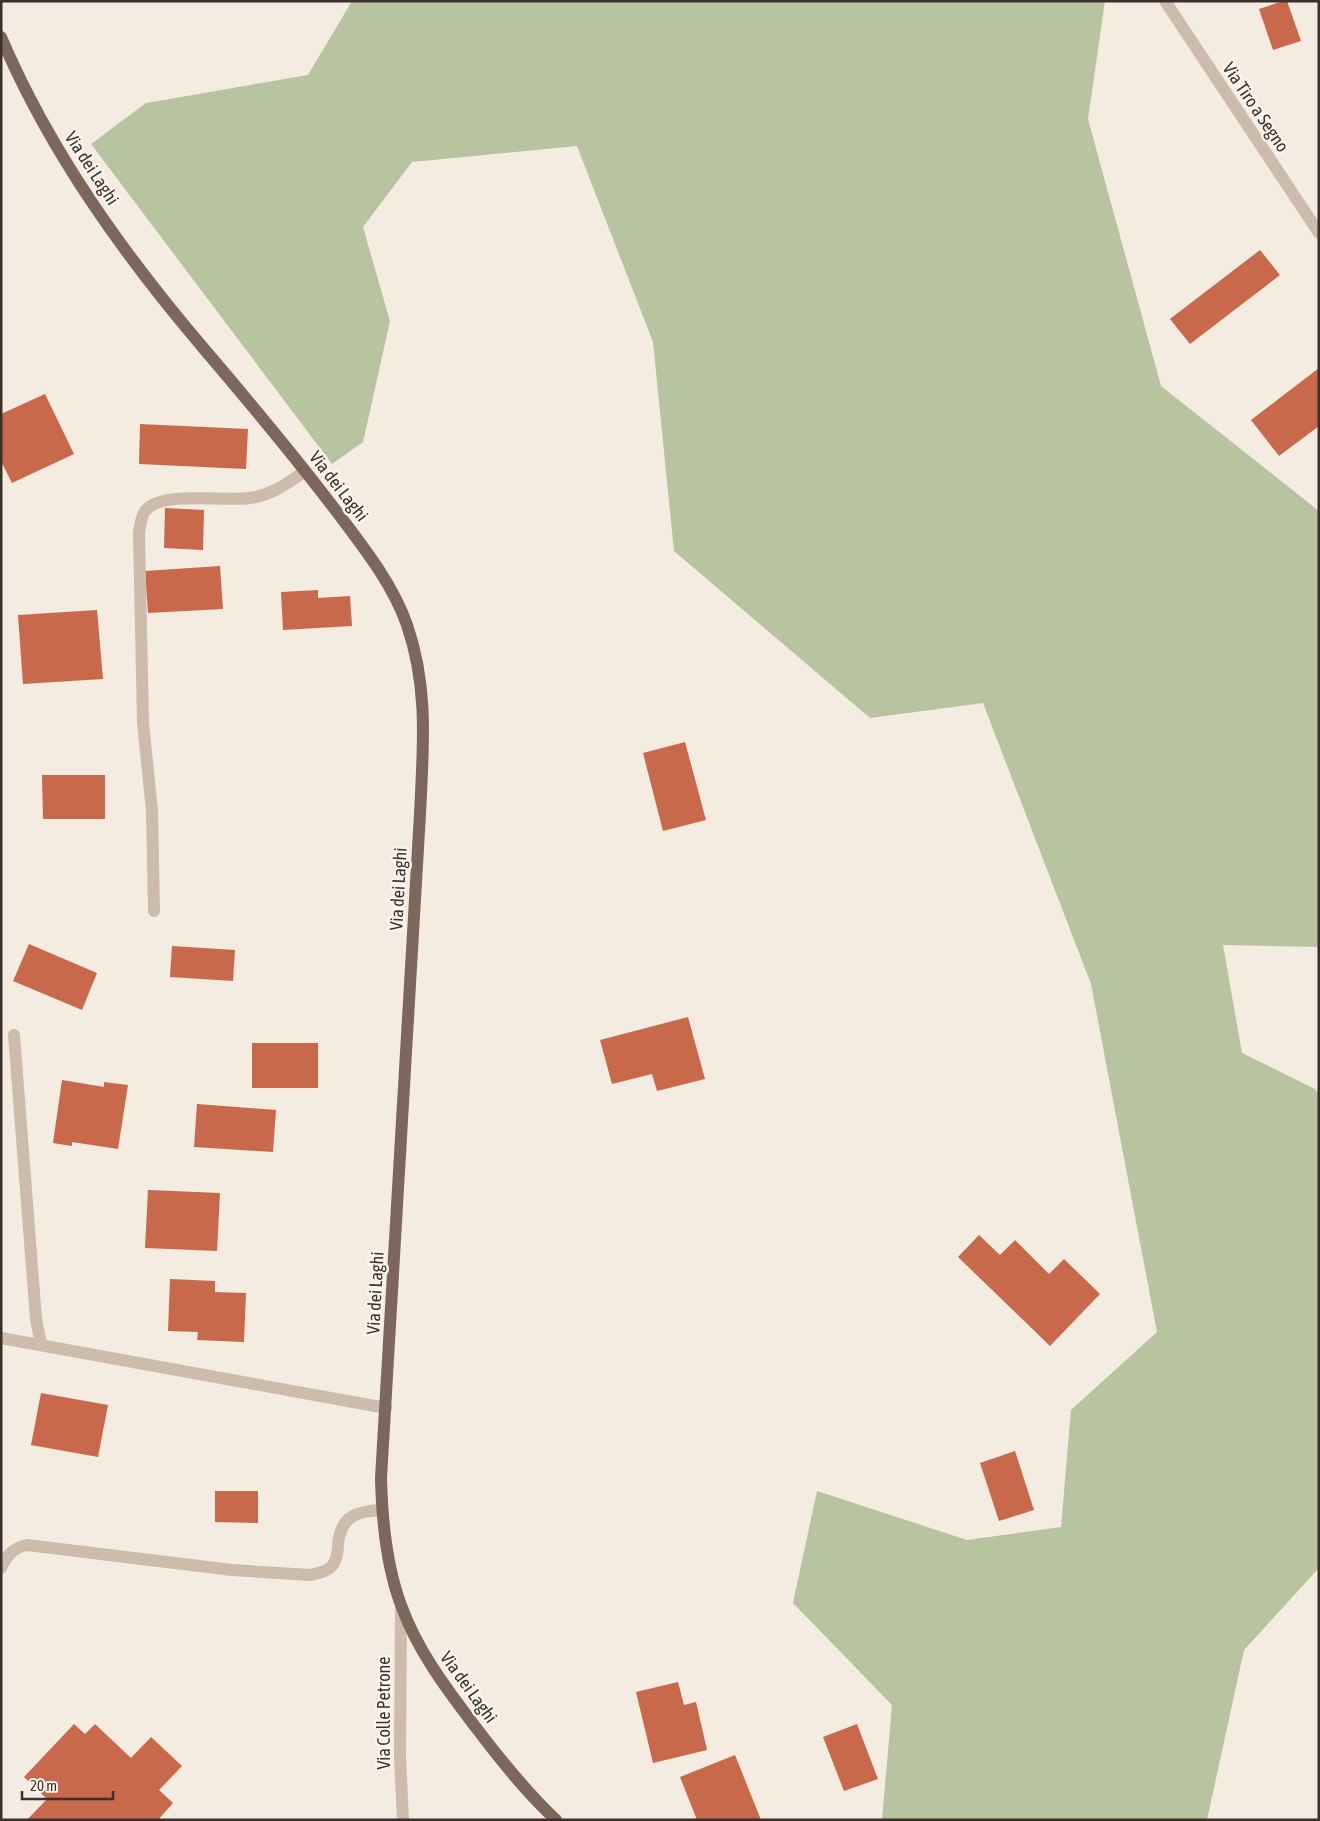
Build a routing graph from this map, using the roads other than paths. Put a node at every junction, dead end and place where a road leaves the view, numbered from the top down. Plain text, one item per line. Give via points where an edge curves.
1 (1165, 1) edge
2 (1, 37) edge
3 (1319, 233) edge
4 (305, 471) junction
5 (154, 911) dead end
6 (14, 1035) dead end
7 (1, 1338) edge
8 (40, 1344) junction
9 (386, 1408) junction
10 (382, 1510) junction
11 (1, 1568) edge
12 (401, 1606) junction
13 (403, 1820) edge
14 (556, 1820) edge

1 - 3 street, Via Tiro a Segno
2 - 4 main road, Via dei Laghi via 37,114 101,215 156,290
4 - 5 street via 281,488 261,496 240,500 162,500 145,511 141,522 143,724 152,811
4 - 9 main road, Via dei Laghi via 359,541 399,606 413,646 422,688 420,814
6 - 8 street
7 - 8 street
8 - 9 street
9 - 10 main road, Via dei Laghi
10 - 11 street via 357,1513 349,1519 342,1528 336,1560 331,1568 310,1575 204,1567 27,1546 11,1551
10 - 12 main road, Via dei Laghi via 389,1561
12 - 13 street, Via Colle Petrone
12 - 14 main road, Via dei Laghi via 422,1651 452,1696 498,1756

